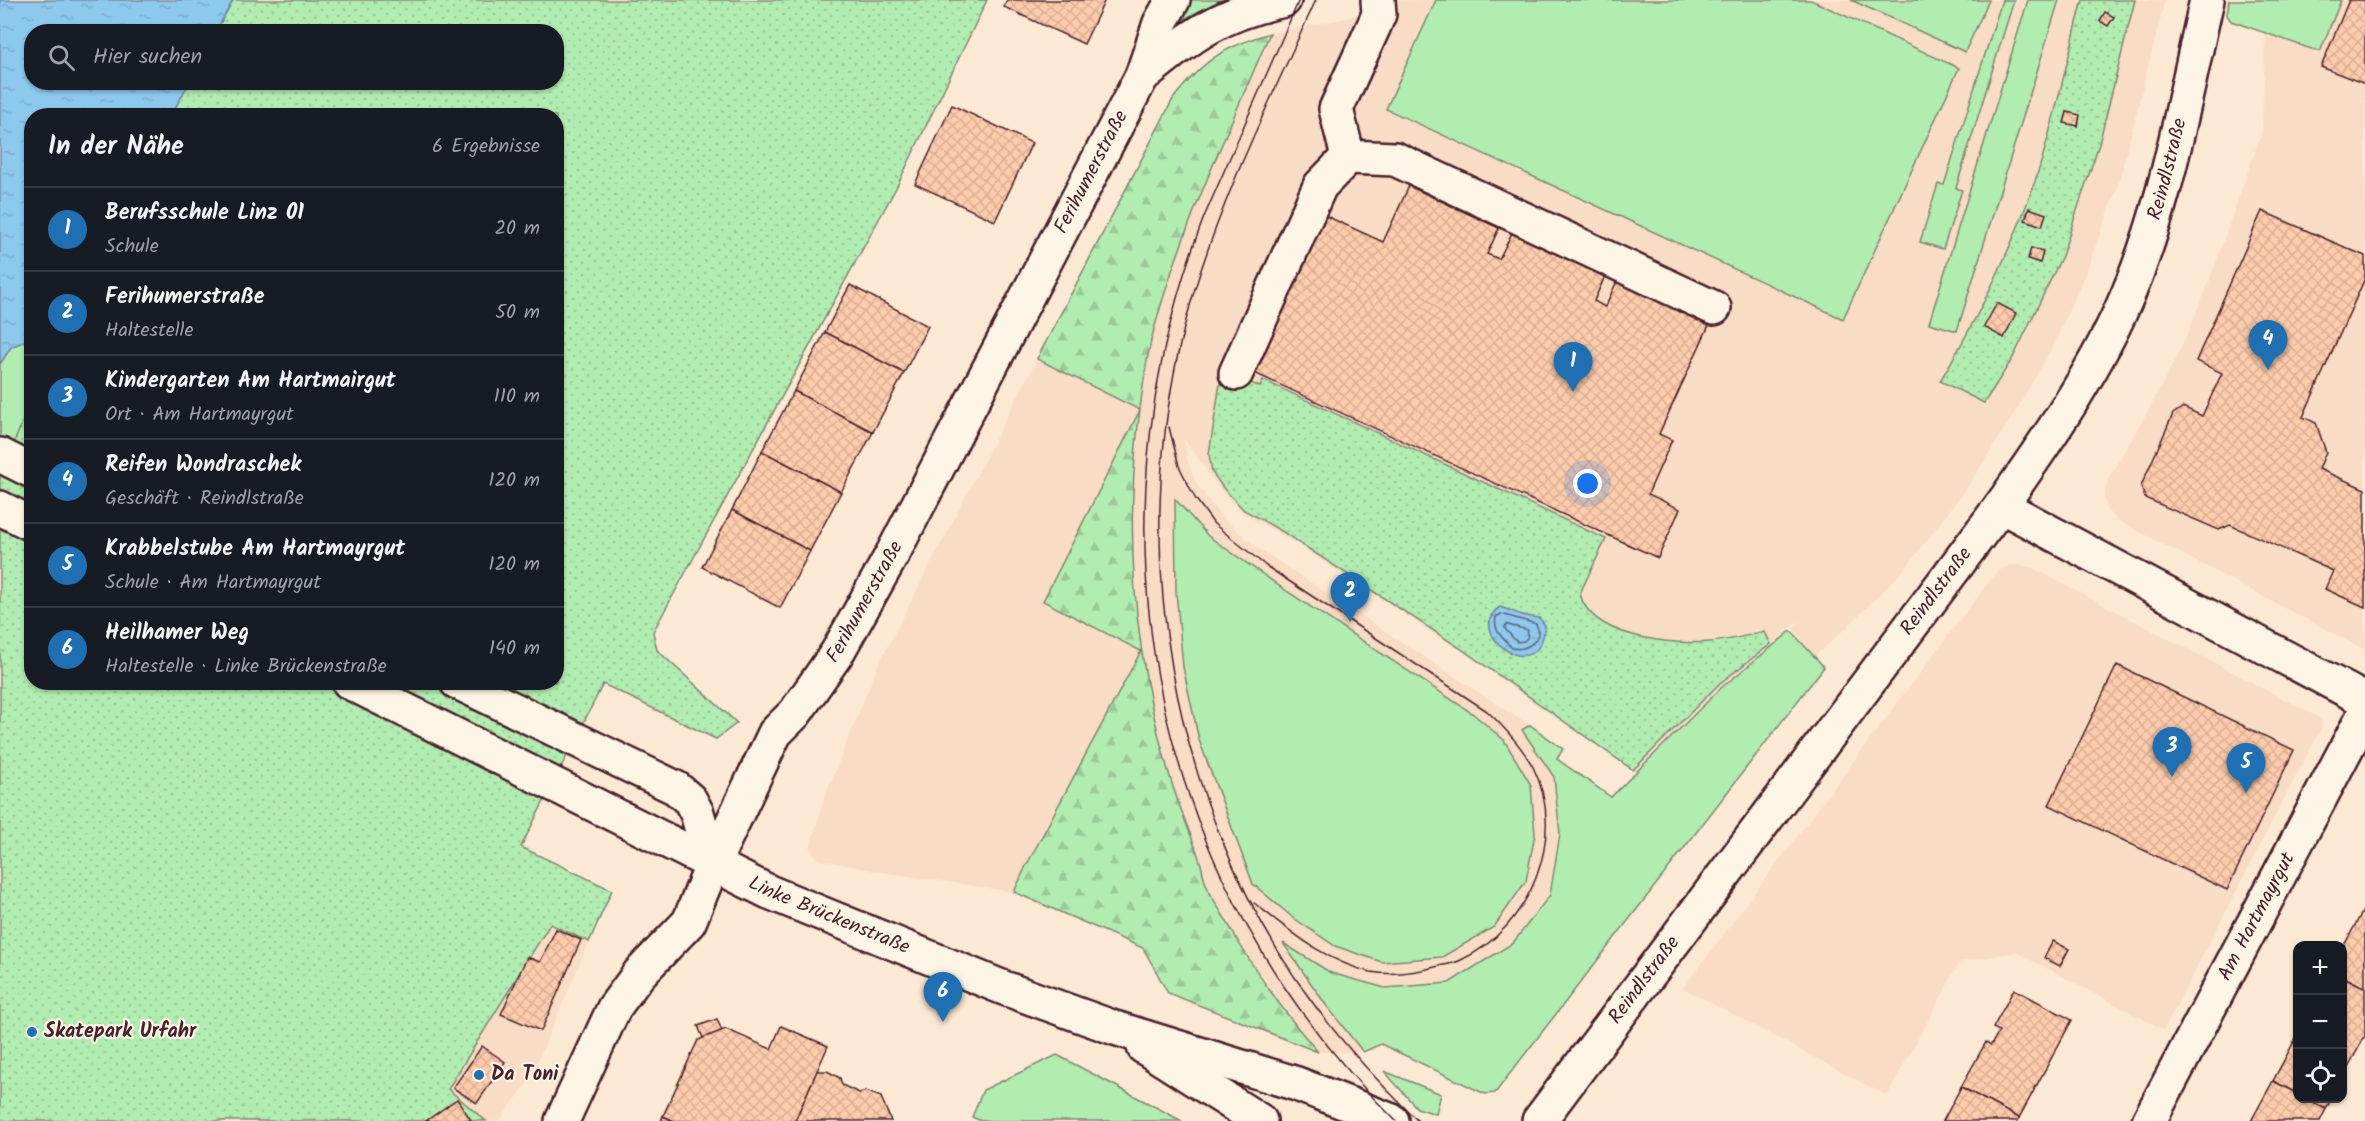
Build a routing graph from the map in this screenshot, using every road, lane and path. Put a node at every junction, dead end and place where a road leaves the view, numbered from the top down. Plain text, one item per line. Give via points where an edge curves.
1 (1173, 0) edge
2 (1378, 0) edge
3 (2207, 0) edge
4 (1278, 1) edge
5 (1142, 76) junction
6 (1348, 157) junction
7 (1714, 308) dead end
8 (1236, 374) dead end
9 (0, 455) edge
10 (24, 467) edge
11 (2001, 506) junction
12 (0, 508) edge
13 (24, 520) edge
14 (365, 690) edge
15 (473, 690) edge
16 (2365, 700) edge
17 (2365, 713) edge
18 (712, 866) junction
19 (1115, 1028) junction
20 (562, 1121) edge
21 (1260, 1121) edge
22 (1392, 1121) edge
23 (1539, 1121) edge
24 (2150, 1121) edge

1 - 5 street, Ferihumerstraße via 1160,23
2 - 6 street via 1376,21 1336,109
3 - 11 street, Reindlstraße via 2166,181 2122,307 2088,375
4 - 5 street, Ferihumerstraße via 1240,11 1208,26
5 - 18 street, Ferihumerstraße via 894,552 837,653 775,733
6 - 7 street via 1395,159
6 - 8 street via 1320,186
9 - 10 street
11 - 16 street
11 - 23 street, Reindlstraße
12 - 13 street
14 - 18 street, Linke Brückenstraße
15 - 18 street via 676,788 690,800 697,813
17 - 24 street, Am Hartmayrgut
18 - 19 street, Linke Brückenstraße via 993,984
18 - 20 street, Ferihumerstraße via 694,913 683,930 639,974 614,1008
19 - 21 street, Linke Brückenstraße
19 - 22 street, Linke Brückenstraße via 1256,1071

